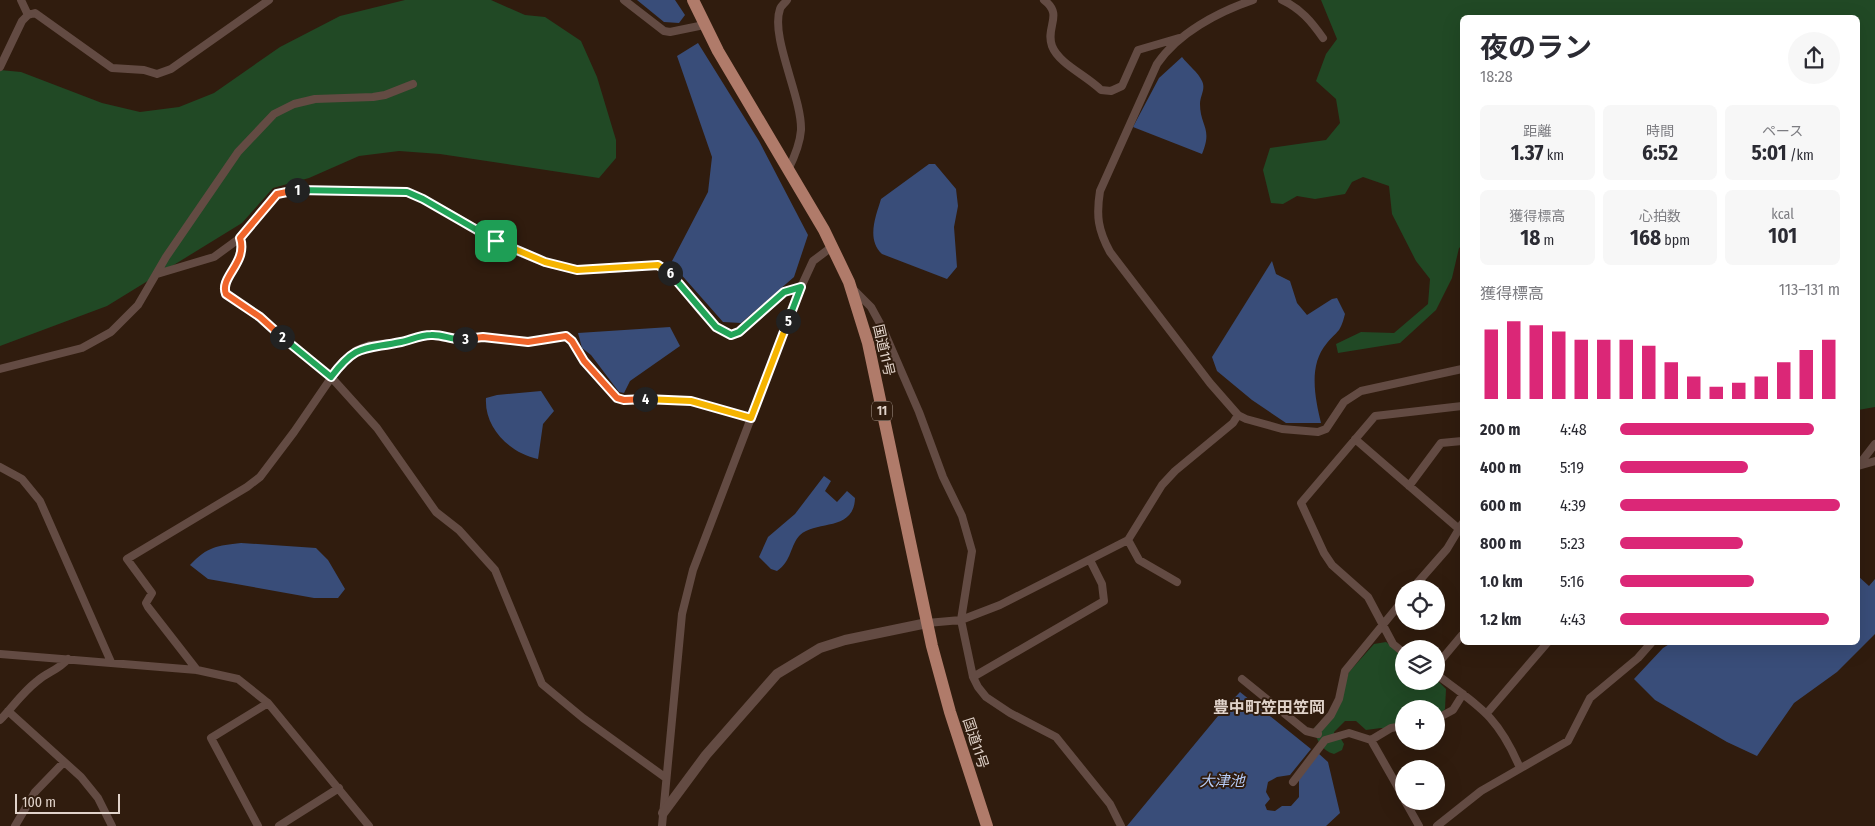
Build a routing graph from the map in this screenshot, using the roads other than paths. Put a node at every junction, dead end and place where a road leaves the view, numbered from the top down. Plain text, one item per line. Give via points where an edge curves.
1 (21, 0) edge
2 (269, 0) edge
3 (624, 0) edge
4 (693, 0) edge
5 (787, 0) edge
6 (1044, 0) edge
7 (1253, 0) edge
8 (1282, 0) edge
9 (28, 15) junction
10 (704, 25) junction
11 (1186, 36) junction
12 (1323, 38) dead end
13 (0, 67) edge
14 (412, 84) dead end
15 (788, 170) junction
16 (240, 238) junction
17 (833, 246) junction
18 (157, 274) junction
19 (801, 287) junction
20 (852, 288) junction
21 (0, 369) edge
22 (1460, 369) edge
23 (331, 377) junction
24 (1460, 406) edge
25 (1238, 415) junction
26 (751, 418) junction
27 (1355, 439) junction
28 (1460, 440) edge
29 (1875, 444) edge
30 (1875, 461) edge
31 (1860, 463) edge
32 (1860, 465) edge
33 (0, 466) edge
34 (1409, 486) junction
35 (1460, 526) edge
36 (1460, 529) edge
37 (1128, 540) junction
38 (1090, 560) junction
39 (1420, 580) edge
40 (1177, 582) dead end
41 (1395, 609) edge
42 (961, 620) junction
43 (927, 623) junction
44 (1381, 624) junction
45 (1460, 637) edge
46 (1545, 645) edge
47 (1649, 645) edge
48 (1395, 646) edge
49 (0, 654) edge
50 (1445, 655) edge
51 (68, 659) junction
52 (111, 662) junction
53 (197, 670) junction
54 (974, 677) junction
55 (1242, 679) dead end
56 (1445, 681) edge
57 (1463, 694) junction
58 (268, 703) junction
59 (8, 711) junction
60 (1487, 712) junction
61 (1445, 714) edge
62 (0, 720) edge
63 (1395, 727) edge
64 (1316, 732) junction
65 (1325, 740) junction
66 (1371, 740) junction
67 (64, 762) junction
68 (1520, 768) junction
69 (666, 778) junction
70 (1293, 782) dead end
71 (1395, 782) edge
72 (339, 788) junction
73 (1410, 810) edge
74 (664, 813) junction
75 (15, 826) edge
76 (112, 826) edge
77 (258, 826) edge
78 (279, 826) edge
79 (369, 826) edge
80 (662, 826) edge
81 (987, 826) edge
82 (1121, 826) edge
83 (1419, 826) edge
84 (1437, 826) edge

1 - 9 street
2 - 9 street via 171,69 157,74 112,68 40,15
3 - 10 street via 664,31
4 - 10 highway, 国道11号 / 11
5 - 15 street via 780,9 779,26 801,129
6 - 11 street via 1054,13 1050,34 1057,57 1101,90 1111,91 1122,86 1138,50
7 - 11 street via 1232,7
8 - 12 street via 1297,7 1310,19
9 - 13 street
10 - 15 highway, 国道11号 / 11
11 - 25 street via 1165,52 1157,64 1100,191 1098,222 1100,234 1110,252
14 - 18 street via 385,96 315,99 294,104 274,114 238,152
15 - 17 highway, 国道11号 / 11
16 - 18 street via 214,257
16 - 19 street via 277,194 292,190 407,192 496,241 545,262 577,270 658,265 668,272 716,327 731,335 739,332 784,292
16 - 23 street via 243,252 224,285 226,294 260,317
17 - 19 street via 813,261
17 - 20 highway, 国道11号 / 11
18 - 21 street via 138,305 99,340 82,348
19 - 26 street
20 - 42 street via 877,317 962,516 972,551
20 - 43 highway, 国道11号 / 11 via 868,343
22 - 25 street via 1355,394 1344,402 1326,429 1318,432 1282,429
23 - 26 street via 342,362 370,345 429,335 528,342 566,336 617,398 691,401
23 - 53 street via 260,476 127,559 152,593 146,602 148,607
23 - 69 street via 377,428 436,512 459,530 495,570 542,684
24 - 27 street via 1375,416
25 - 37 street via 1162,485
26 - 69 street via 693,570 682,614
27 - 34 street
27 - 44 street via 1301,504 1324,553 1338,572 1368,597
28 - 34 street via 1441,443
29 - 31 street
30 - 32 street
33 - 52 street via 22,479 40,501
34 - 35 street
36 - 39 street
37 - 38 street
37 - 40 street via 1139,560
38 - 42 street via 1000,605
38 - 54 street via 1102,584 1104,601
41 - 44 street
42 - 43 street
42 - 54 street
43 - 74 street via 820,648 777,674 706,755
43 - 81 highway, 国道11号 / 11 via 950,712
44 - 48 street
44 - 64 street via 1346,672 1332,715
45 - 50 street
46 - 60 street
47 - 68 street via 1590,698 1568,741
49 - 51 street
51 - 52 street
51 - 59 street via 58,670 34,683
52 - 53 street
53 - 58 street via 238,679
54 - 82 street via 986,697 1056,737 1110,804
55 - 64 street via 1306,731
56 - 57 street
57 - 60 street
57 - 61 street via 1453,710
58 - 72 street
58 - 77 street via 211,738
59 - 62 street
59 - 67 street
60 - 68 street via 1509,742
63 - 66 street
64 - 65 street
65 - 66 street via 1349,733
65 - 70 street
66 - 71 street
67 - 75 street via 35,792
67 - 76 street via 98,798
68 - 84 street via 1466,801
69 - 74 street
72 - 78 street
72 - 79 street
73 - 83 street
74 - 80 street

